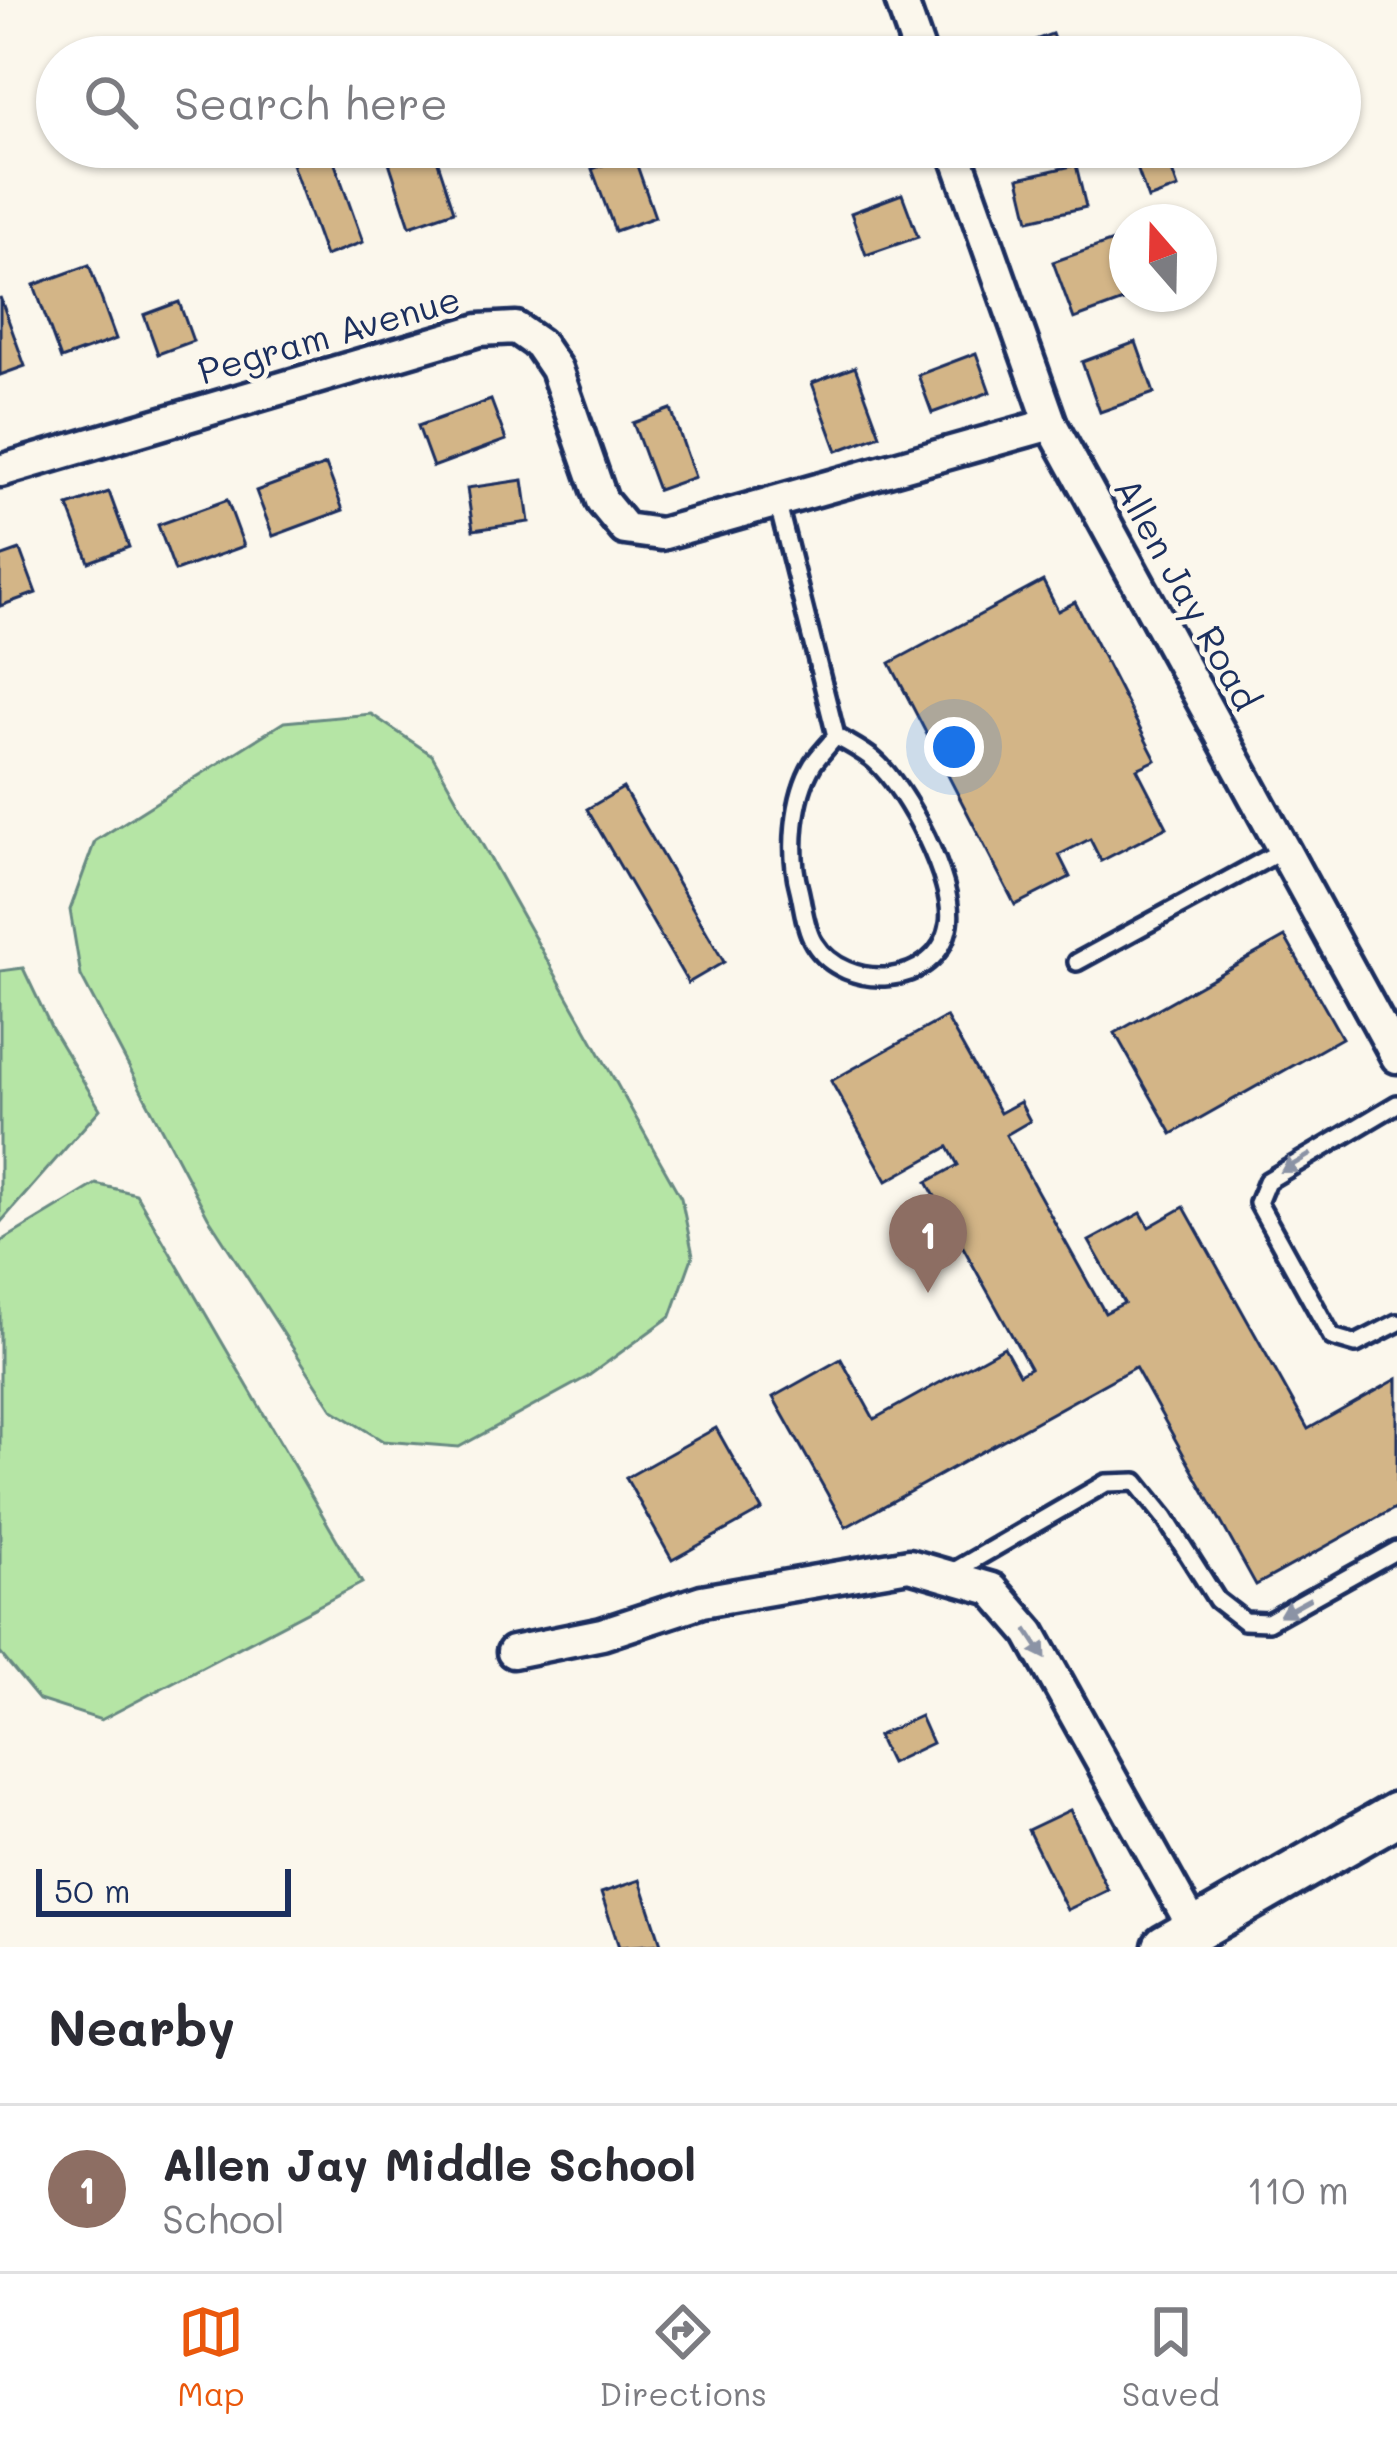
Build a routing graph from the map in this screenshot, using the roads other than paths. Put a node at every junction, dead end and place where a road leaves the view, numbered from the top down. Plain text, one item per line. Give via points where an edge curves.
1 (901, 0) edge
2 (914, 36) edge
3 (960, 168) edge
4 (1051, 424) junction
5 (0, 471) edge
6 (777, 501) junction
7 (836, 736) junction
8 (1282, 850) junction
9 (1077, 962) dead end
10 (1397, 1057) edge
11 (1397, 1104) edge
12 (1397, 1323) edge
13 (1397, 1550) edge
14 (948, 1575) junction
15 (513, 1652) dead end
16 (1397, 1814) edge
17 (1180, 1939) edge

1 - 2 street
3 - 4 street, Allen Jay Road
4 - 6 street, Pegram Avenue
4 - 8 street, Allen Jay Road
5 - 6 street, Pegram Avenue via 479,330 516,328 556,369 602,502 625,529 661,534
6 - 7 lane
7 - 7 lane via 811,766 795,820 796,876 813,942 849,975 896,979 932,958 950,926 946,879 877,762
8 - 9 lane
8 - 10 street, Allen Jay Road
11 -> 12 lane via 1267,1180 1258,1203 1332,1337 1356,1344
13 -> 14 lane via 1268,1622 1244,1621 1217,1600 1136,1482 1106,1483
14 - 15 street via 909,1565 702,1601
14 -> 17 street via 992,1588 1030,1633
16 - 17 main road

